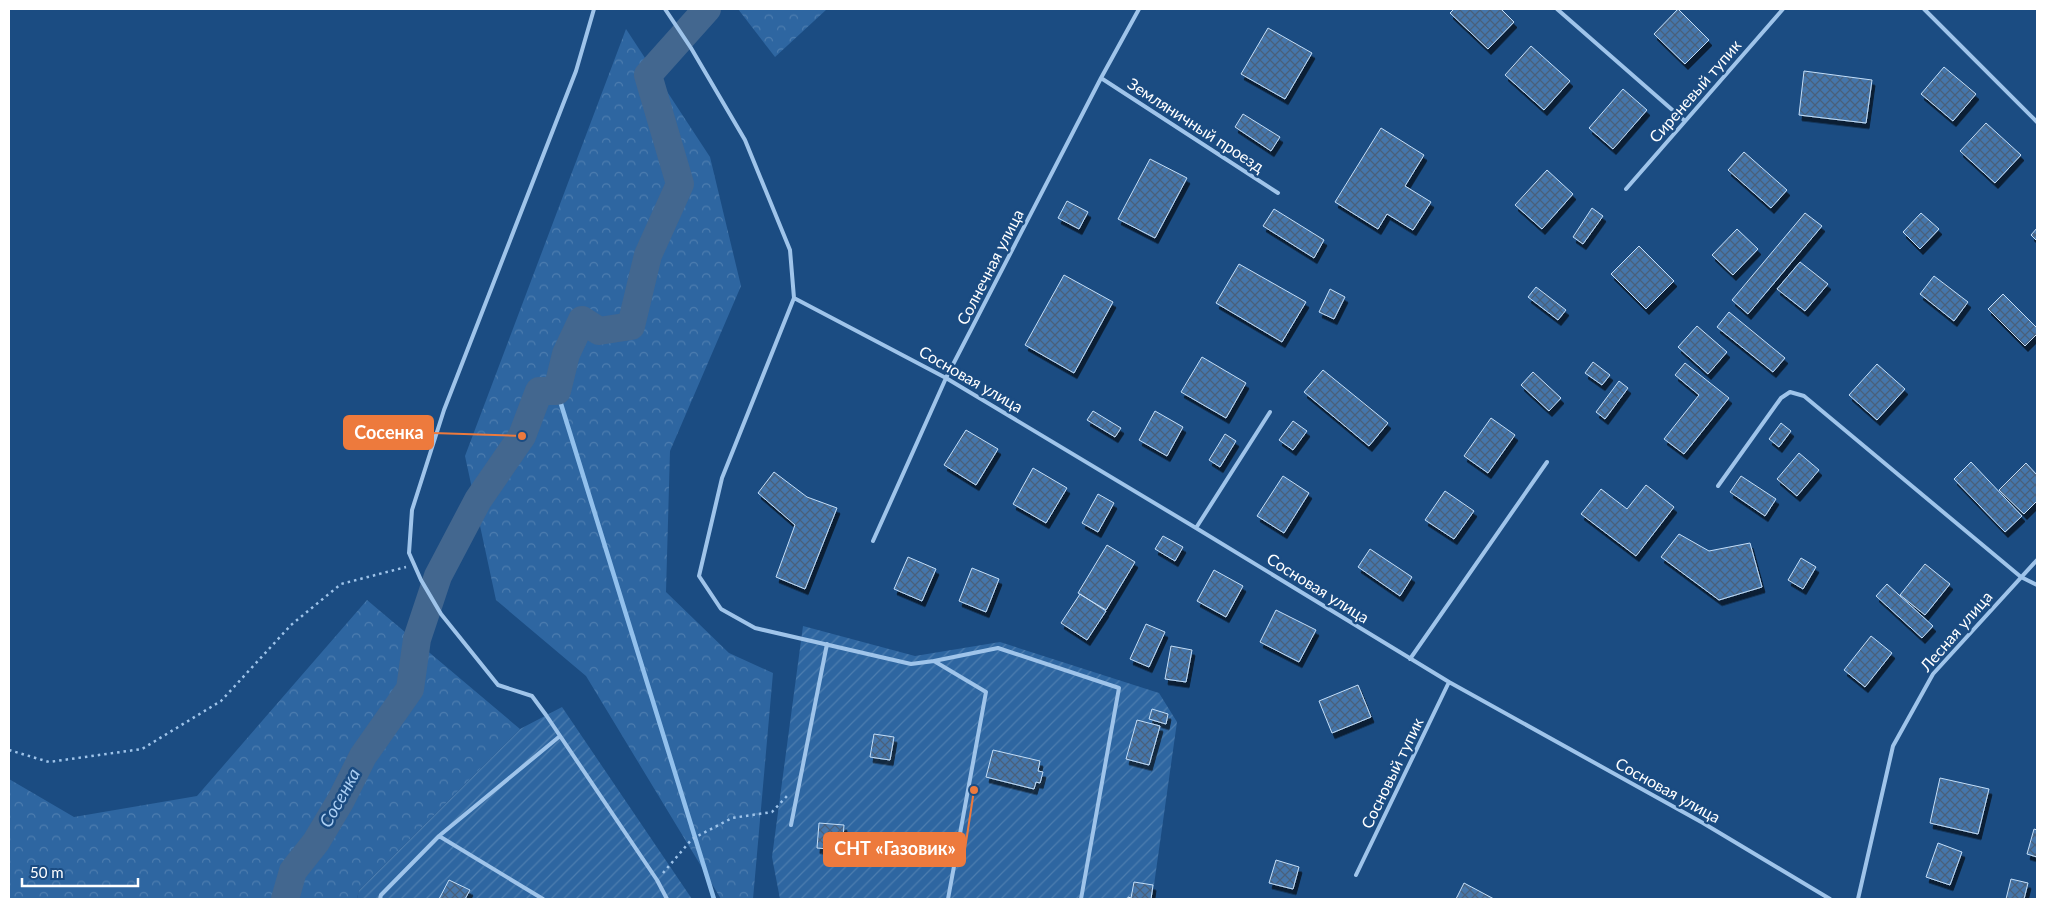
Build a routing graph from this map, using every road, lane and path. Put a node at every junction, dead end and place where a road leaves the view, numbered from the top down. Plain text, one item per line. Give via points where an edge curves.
1 (594, 9) edge
2 (665, 9) edge
3 (1139, 9) edge
4 (1557, 9) edge
5 (1783, 9) edge
6 (1924, 9) edge
7 (1101, 78) junction
8 (1685, 121) junction
9 (2037, 122) edge
10 (1626, 189) dead end
11 (1278, 193) dead end
12 (794, 298) junction
13 (946, 378) junction
14 (1270, 412) dead end
15 (1547, 462) dead end
16 (1718, 486) dead end
17 (1196, 528) junction
18 (873, 541) dead end
19 (2037, 560) edge
20 (414, 565) junction
21 (2021, 576) junction
22 (2037, 585) edge
23 (827, 644) junction
24 (1410, 659) junction
25 (934, 661) junction
26 (1449, 682) junction
27 (560, 736) junction
28 (9, 750) edge
29 (799, 783) junction
30 (790, 825) dead end
31 (439, 836) junction
32 (1356, 875) dead end
33 (657, 880) junction
34 (380, 899) edge
35 (543, 899) edge
36 (667, 899) edge
37 (948, 899) edge
38 (1081, 899) edge
39 (1830, 899) edge
40 (1858, 899) edge

1 - 20 lane via 576,72 444,410 412,510 409,553
2 - 12 lane via 745,140 790,250
3 - 7 lane, Солнечная улица
4 - 8 lane
5 - 8 lane, Сиреневый тупик
6 - 9 lane
7 - 11 lane, Земляничный проезд
7 - 13 lane, Солнечная улица
8 - 10 lane, Сиреневый тупик
12 - 13 lane, Сосновая улица
12 - 23 lane via 722,478 699,576 721,609 755,628
13 - 17 lane, Сосновая улица
13 - 18 lane, Солнечная улица
14 - 17 lane
15 - 24 lane
16 - 21 lane via 1781,398 1790,392 1804,396
17 - 24 lane, Сосновая улица
19 - 21 lane, Лесная улица
20 - 27 lane via 441,614 498,685 532,696
20 - 28 path via 341,584 290,625 221,701 142,749 50,762
21 - 22 lane
21 - 40 lane, Лесная улица via 1932,674 1893,746
23 - 25 lane via 912,664
23 - 29 lane
24 - 26 lane, Сосновая улица
25 - 37 lane via 986,692
25 - 38 lane via 998,648 1119,688
26 - 32 lane, Сосновый тупик
26 - 39 lane, Сосновая улица via 1703,823
27 - 31 lane
27 - 33 lane
29 - 30 lane
29 - 33 path via 772,812 732,818 692,840
31 - 34 lane
31 - 35 lane
33 - 36 lane

